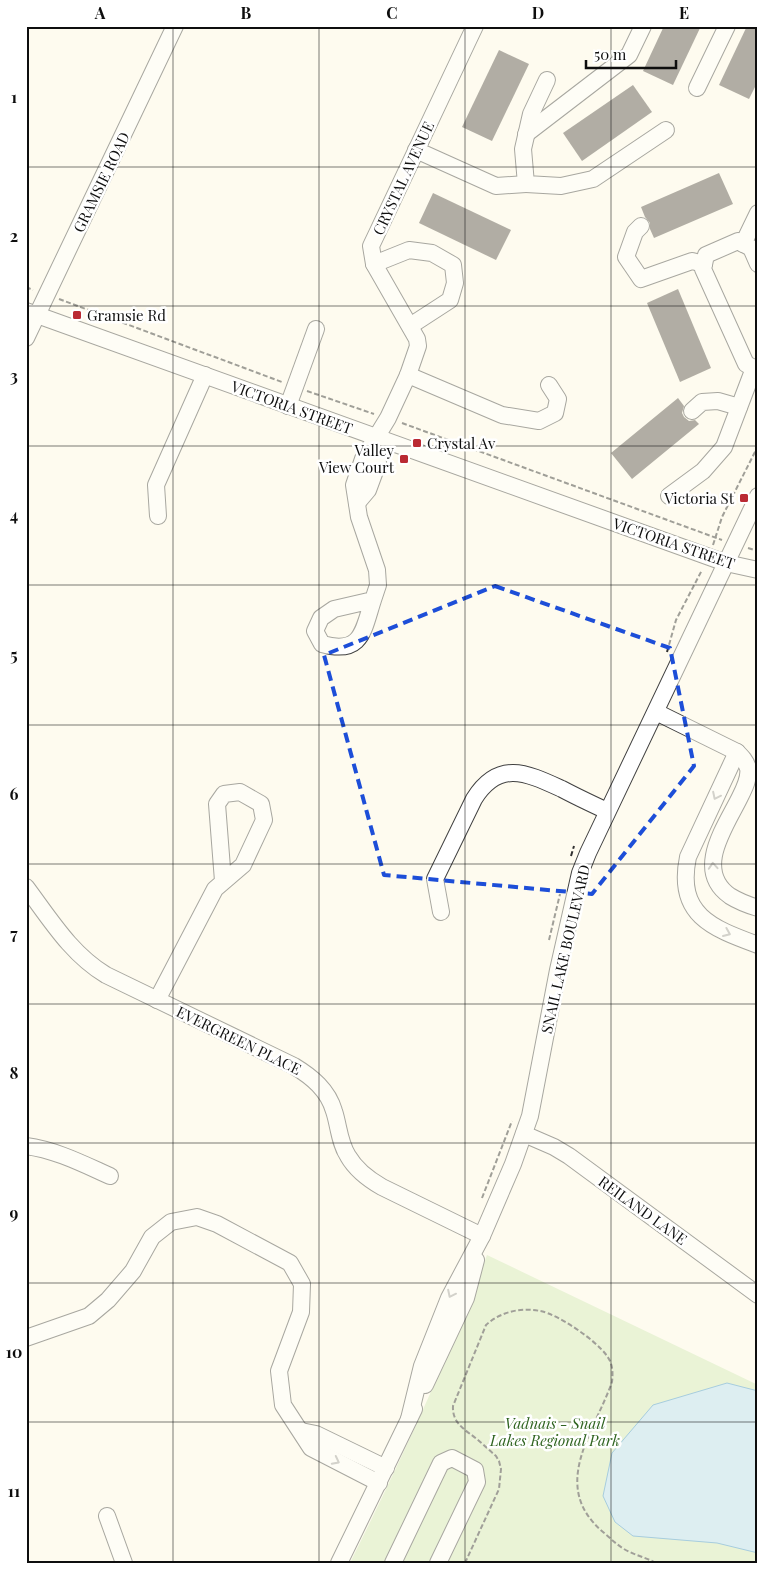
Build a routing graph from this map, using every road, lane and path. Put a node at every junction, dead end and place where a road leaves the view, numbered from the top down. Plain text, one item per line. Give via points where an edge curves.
1 (175, 26) edge
2 (475, 26) edge
3 (643, 26) edge
4 (727, 26) edge
5 (546, 80) dead end
6 (698, 88) dead end
7 (666, 130) dead end
8 (526, 134) junction
9 (416, 150) junction
10 (526, 184) junction
11 (758, 213) edge
12 (641, 226) dead end
13 (743, 244) junction
14 (374, 264) junction
15 (704, 264) junction
16 (758, 264) edge
17 (28, 287) dead end
18 (26, 292) edge
19 (32, 313) edge
20 (410, 326) junction
21 (316, 329) dead end
22 (26, 338) edge
23 (756, 369) edge
24 (205, 375) junction
25 (408, 375) junction
26 (550, 384) dead end
27 (288, 406) junction
28 (739, 408) junction
29 (692, 411) dead end
30 (376, 438) junction
31 (669, 496) dead end
32 (758, 496) edge
33 (158, 516) dead end
34 (726, 563) junction
35 (758, 570) edge
36 (373, 600) dead end
37 (656, 712) junction
38 (737, 752) junction
39 (607, 811) junction
40 (224, 882) junction
41 (26, 888) edge
42 (758, 908) edge
43 (441, 912) dead end
44 (758, 945) edge
45 (158, 1000) junction
46 (524, 1134) junction
47 (26, 1146) edge
48 (110, 1176) dead end
49 (482, 1236) junction
50 (758, 1295) edge
51 (26, 1338) edge
52 (382, 1476) junction
53 (106, 1516) dead end
54 (124, 1563) edge
55 (339, 1563) edge
56 (393, 1563) edge
57 (438, 1563) edge
58 (465, 1563) edge
59 (656, 1563) edge

1 - 19 street, GRAMSIE ROAD
2 - 9 street, CRYSTAL AVENUE
3 - 8 street via 629,55
4 - 6 street
5 - 8 street
7 - 10 street via 593,179 561,186
8 - 10 street via 523,149
9 - 10 street via 496,186
9 - 14 street, CRYSTAL AVENUE via 371,246
11 - 13 street
12 - 15 street via 634,232 626,258 641,279 692,261
13 - 15 street via 738,241 706,255
13 - 16 street via 751,248
14 - 20 street, CRYSTAL AVENUE
14 - 20 street via 409,250 432,253 453,265 455,283 450,300
15 - 23 street via 703,269 746,364
17 - 18 path
19 - 22 street, GRAMSIE ROAD
19 - 24 street, VICTORIA STREET
20 - 25 street, CRYSTAL AVENUE via 418,342
21 - 27 street
23 - 28 street
24 - 27 street, VICTORIA STREET
24 - 33 street via 156,484
25 - 26 street via 502,415 539,421 555,413 558,399
25 - 30 street, CRYSTAL AVENUE
27 - 30 street, VICTORIA STREET
28 - 29 street via 718,401 702,402
28 - 31 street via 724,447 703,471
30 - 34 street, VICTORIA STREET
30 - 36 street via 363,459 354,485 358,517 377,570 378,585
32 - 34 street, SNAIL LAKE BOULEVARD
34 - 35 street, VICTORIA STREET
34 - 37 street, SNAIL LAKE BOULEVARD
37 - 38 street
37 - 39 street, SNAIL LAKE BOULEVARD
42 -> 38 street via 728,894 712,870 716,847 748,777 745,760
38 -> 44 street via 688,857 686,883 688,897 702,918 725,933
39 - 43 street via 522,773 510,773 488,781 474,799 435,880
39 - 46 street, SNAIL LAKE BOULEVARD via 580,873 534,1101
40 - 40 street via 242,865 264,820 261,804 240,792 224,794 217,804
40 - 45 street via 215,889
41 - 45 street, EVERGREEN PLACE via 91,966
45 - 49 street, EVERGREEN PLACE via 307,1074 328,1096 340,1139 356,1168 382,1187
46 - 49 street, SNAIL LAKE BOULEVARD
46 - 50 street, REILAND LANE via 569,1156
47 - 48 street via 62,1155
49 - 52 street, SNAIL LAKE BOULEVARD via 448,1298 422,1366 409,1419
51 - 52 street via 88,1316 108,1300 133,1271 152,1237 171,1222 197,1217 217,1224 290,1262 302,1284 301,1312 279,1371 283,1405 311,1448
52 - 55 street, SNAIL LAKE BOULEVARD
53 - 54 street
56 - 57 street via 441,1463 452,1458 475,1470 477,1482
58 - 59 path via 499,1489 501,1469 496,1456 455,1420 454,1406 486,1325 515,1310 528,1310 541,1311 568,1323 601,1349 612,1364 612,1382 584,1449 577,1488 592,1523 623,1548

